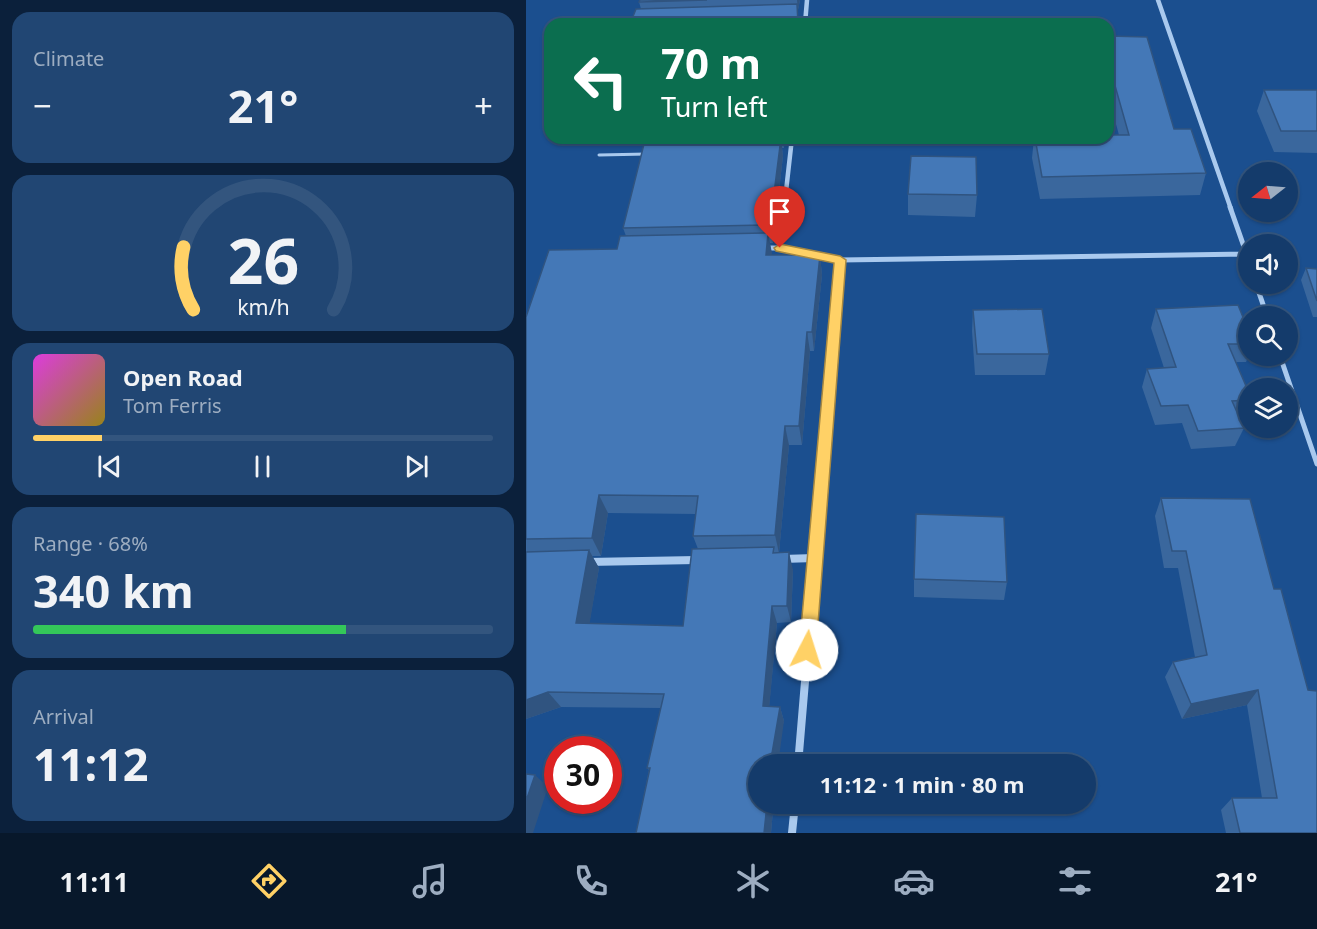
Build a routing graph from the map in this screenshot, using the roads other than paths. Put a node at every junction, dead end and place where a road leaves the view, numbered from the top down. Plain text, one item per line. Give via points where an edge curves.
1 (807, 0) edge
2 (1158, 0) edge
3 (806, 18) edge
4 (791, 144) edge
5 (778, 152) edge
6 (790, 152) junction
7 (659, 154) edge
8 (599, 155) dead end
9 (1239, 234) edge
10 (757, 248) edge
11 (780, 248) junction
12 (1238, 254) edge
13 (840, 260) junction
14 (1283, 366) edge
15 (1316, 464) edge
16 (815, 558) junction
17 (769, 559) edge
18 (711, 560) edge
19 (584, 562) edge
20 (799, 754) edge
21 (794, 814) edge
22 (792, 833) edge

1 - 3 street
2 - 9 street
4 - 6 street
5 - 6 lane
6 - 11 street
7 - 8 lane
10 - 11 street
11 - 13 street
12 - 13 street
13 - 16 street
14 - 15 street
16 - 17 street
16 - 20 street
18 - 19 street
21 - 22 street

